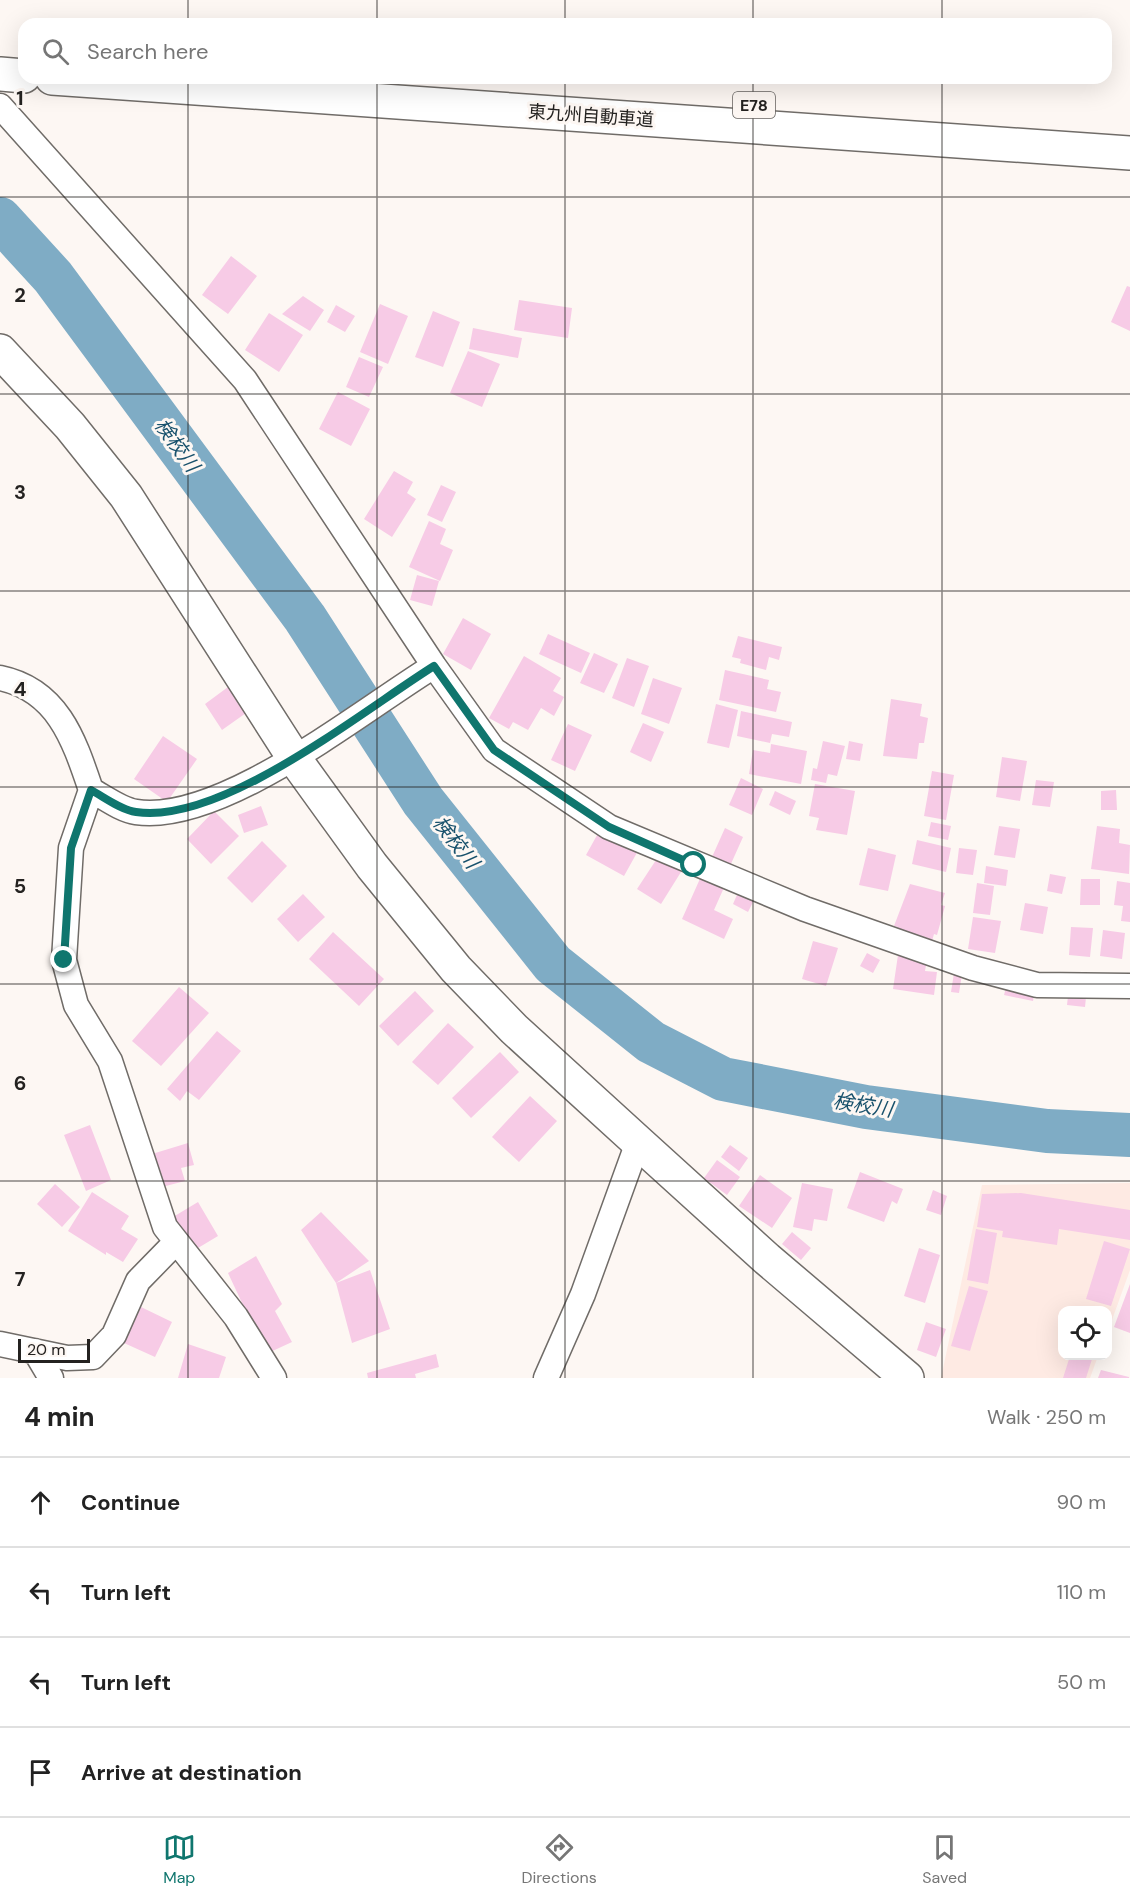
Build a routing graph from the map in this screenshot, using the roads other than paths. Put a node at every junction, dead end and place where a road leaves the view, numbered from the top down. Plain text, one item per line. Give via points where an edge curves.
1 (0, 53) edge
2 (18, 54) edge
3 (0, 74) edge
4 (18, 76) edge
5 (135, 84) edge
6 (455, 84) edge
7 (0, 106) edge
8 (1130, 130) edge
9 (1130, 153) edge
10 (0, 351) edge
11 (425, 672) junction
12 (0, 678) edge
13 (302, 753) junction
14 (91, 790) junction
15 (1130, 986) edge
16 (638, 1142) junction
17 (176, 1242) junction
18 (0, 1344) edge
19 (35, 1351) junction
20 (51, 1378) edge
21 (274, 1378) edge
22 (546, 1378) edge
23 (907, 1378) edge

1 - 2 main road
3 - 4 main road
5 - 9 main road, 東九州自動車道 / E78
6 - 8 main road, 東九州自動車道 / E78
7 - 11 street via 245,380
10 - 13 main road via 70,426 126,496
11 - 13 street
11 - 15 street via 494,750 609,827 805,909 973,968 1037,985
12 - 14 street via 42,696 64,722
13 - 14 street via 229,792 176,812 134,812
13 - 16 main road via 372,866 456,969 514,1029
14 - 17 street via 71,848 64,960 76,1005 110,1061 165,1227
16 - 22 street via 583,1293
16 - 23 main road
17 - 19 street via 138,1281 114,1335 93,1357 68,1358
17 - 21 street via 236,1317
18 - 19 street
19 - 20 street

